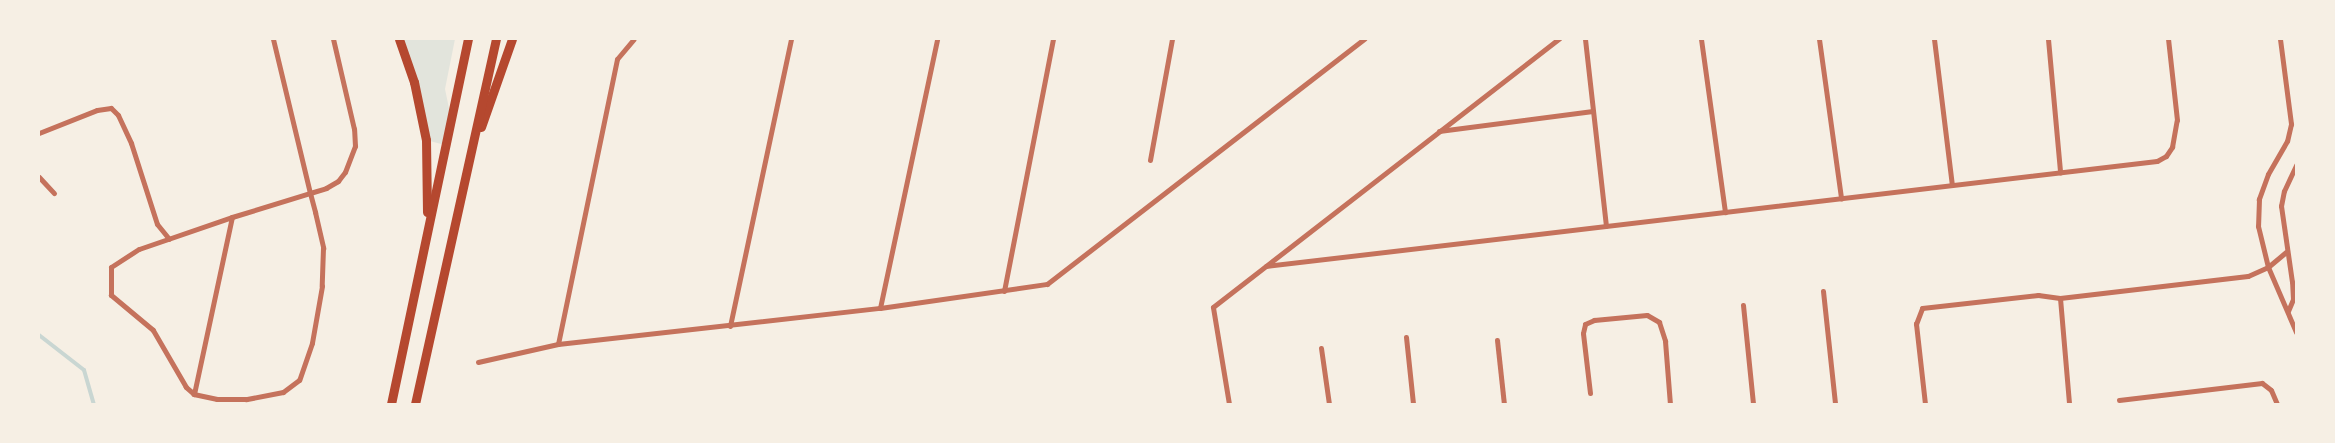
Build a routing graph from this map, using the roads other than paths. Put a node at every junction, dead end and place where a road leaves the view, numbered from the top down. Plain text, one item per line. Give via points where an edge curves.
1 (273, 39) edge
2 (333, 39) edge
3 (400, 39) edge
4 (468, 39) edge
5 (496, 39) edge
6 (512, 39) edge
7 (634, 39) edge
8 (791, 39) edge
9 (937, 39) edge
10 (1053, 39) edge
11 (1172, 39) edge
12 (1364, 39) edge
13 (1559, 39) edge
14 (1585, 39) edge
15 (1702, 39) edge
16 (1819, 39) edge
17 (1934, 39) edge
18 (2048, 39) edge
19 (2168, 39) edge
20 (2280, 39) edge
21 (1593, 111) junction
22 (1439, 131) junction
23 (39, 133) edge
24 (1150, 160) dead end
25 (2296, 165) edge
26 (467, 167) junction
27 (2060, 172) junction
28 (39, 177) edge
29 (1952, 185) junction
30 (54, 193) dead end
31 (310, 193) junction
32 (1841, 198) junction
33 (1725, 212) junction
34 (232, 218) junction
35 (1606, 226) junction
36 (427, 230) junction
37 (169, 239) junction
38 (2286, 252) junction
39 (1266, 266) junction
40 (2268, 267) junction
41 (1004, 291) junction
42 (1823, 291) dead end
43 (2060, 298) junction
44 (1743, 305) dead end
45 (880, 308) junction
46 (2288, 311) junction
47 (730, 326) junction
48 (2296, 332) edge
49 (1406, 337) dead end
50 (1497, 340) dead end
51 (558, 344) junction
52 (1321, 348) dead end
53 (478, 362) dead end
54 (1590, 393) dead end
55 (194, 394) junction
56 (2119, 400) dead end
57 (391, 404) edge
58 (415, 404) edge
59 (1229, 404) edge
60 (1328, 404) edge
61 (1413, 404) edge
62 (1504, 404) edge
63 (1670, 404) edge
64 (1753, 404) edge
65 (1835, 404) edge
66 (1925, 404) edge
67 (2068, 404) edge
68 (2278, 404) edge

1 - 31 street
2 - 31 street via 354,129 354,146 345,172 338,181
3 - 36 highway via 414,82 426,140
4 - 36 highway
5 - 26 highway
6 - 26 highway
7 - 51 street via 617,59
8 - 47 street
9 - 45 street
10 - 41 street
11 - 24 street
12 - 41 street via 1047,284
13 - 22 street
14 - 21 street
15 - 33 street
16 - 32 street
17 - 29 street
18 - 27 street
19 - 27 street via 2176,120 2172,147 2166,156 2158,161
20 - 40 street via 2291,124 2287,141 2268,174 2259,199 2258,226
21 - 22 street
21 - 35 street
22 - 39 street
23 - 37 street via 97,110 111,108 118,115 130,143 157,224
25 - 38 street via 2281,206
26 - 58 highway
27 - 29 street
28 - 30 street
29 - 32 street
31 - 34 street
31 - 55 street via 323,248 322,286 312,343 299,380 283,392 246,399 217,399
32 - 33 street
33 - 35 street
34 - 37 street
34 - 55 street
35 - 39 street
36 - 57 highway
37 - 55 street via 138,249 111,267 111,295 153,330 186,387
38 - 40 street
38 - 46 street via 2293,298
39 - 59 street via 1213,307
40 - 43 street via 2248,276
40 - 46 street
41 - 45 street
42 - 65 street
43 - 66 street via 2038,295 1922,308 1916,324
43 - 67 street
44 - 64 street
45 - 47 street
46 - 48 street
47 - 51 street
49 - 61 street
50 - 62 street
51 - 53 street
52 - 60 street
54 - 63 street via 1583,333 1585,324 1594,320 1647,315 1659,322 1664,341
56 - 68 street via 2262,383 2271,390

